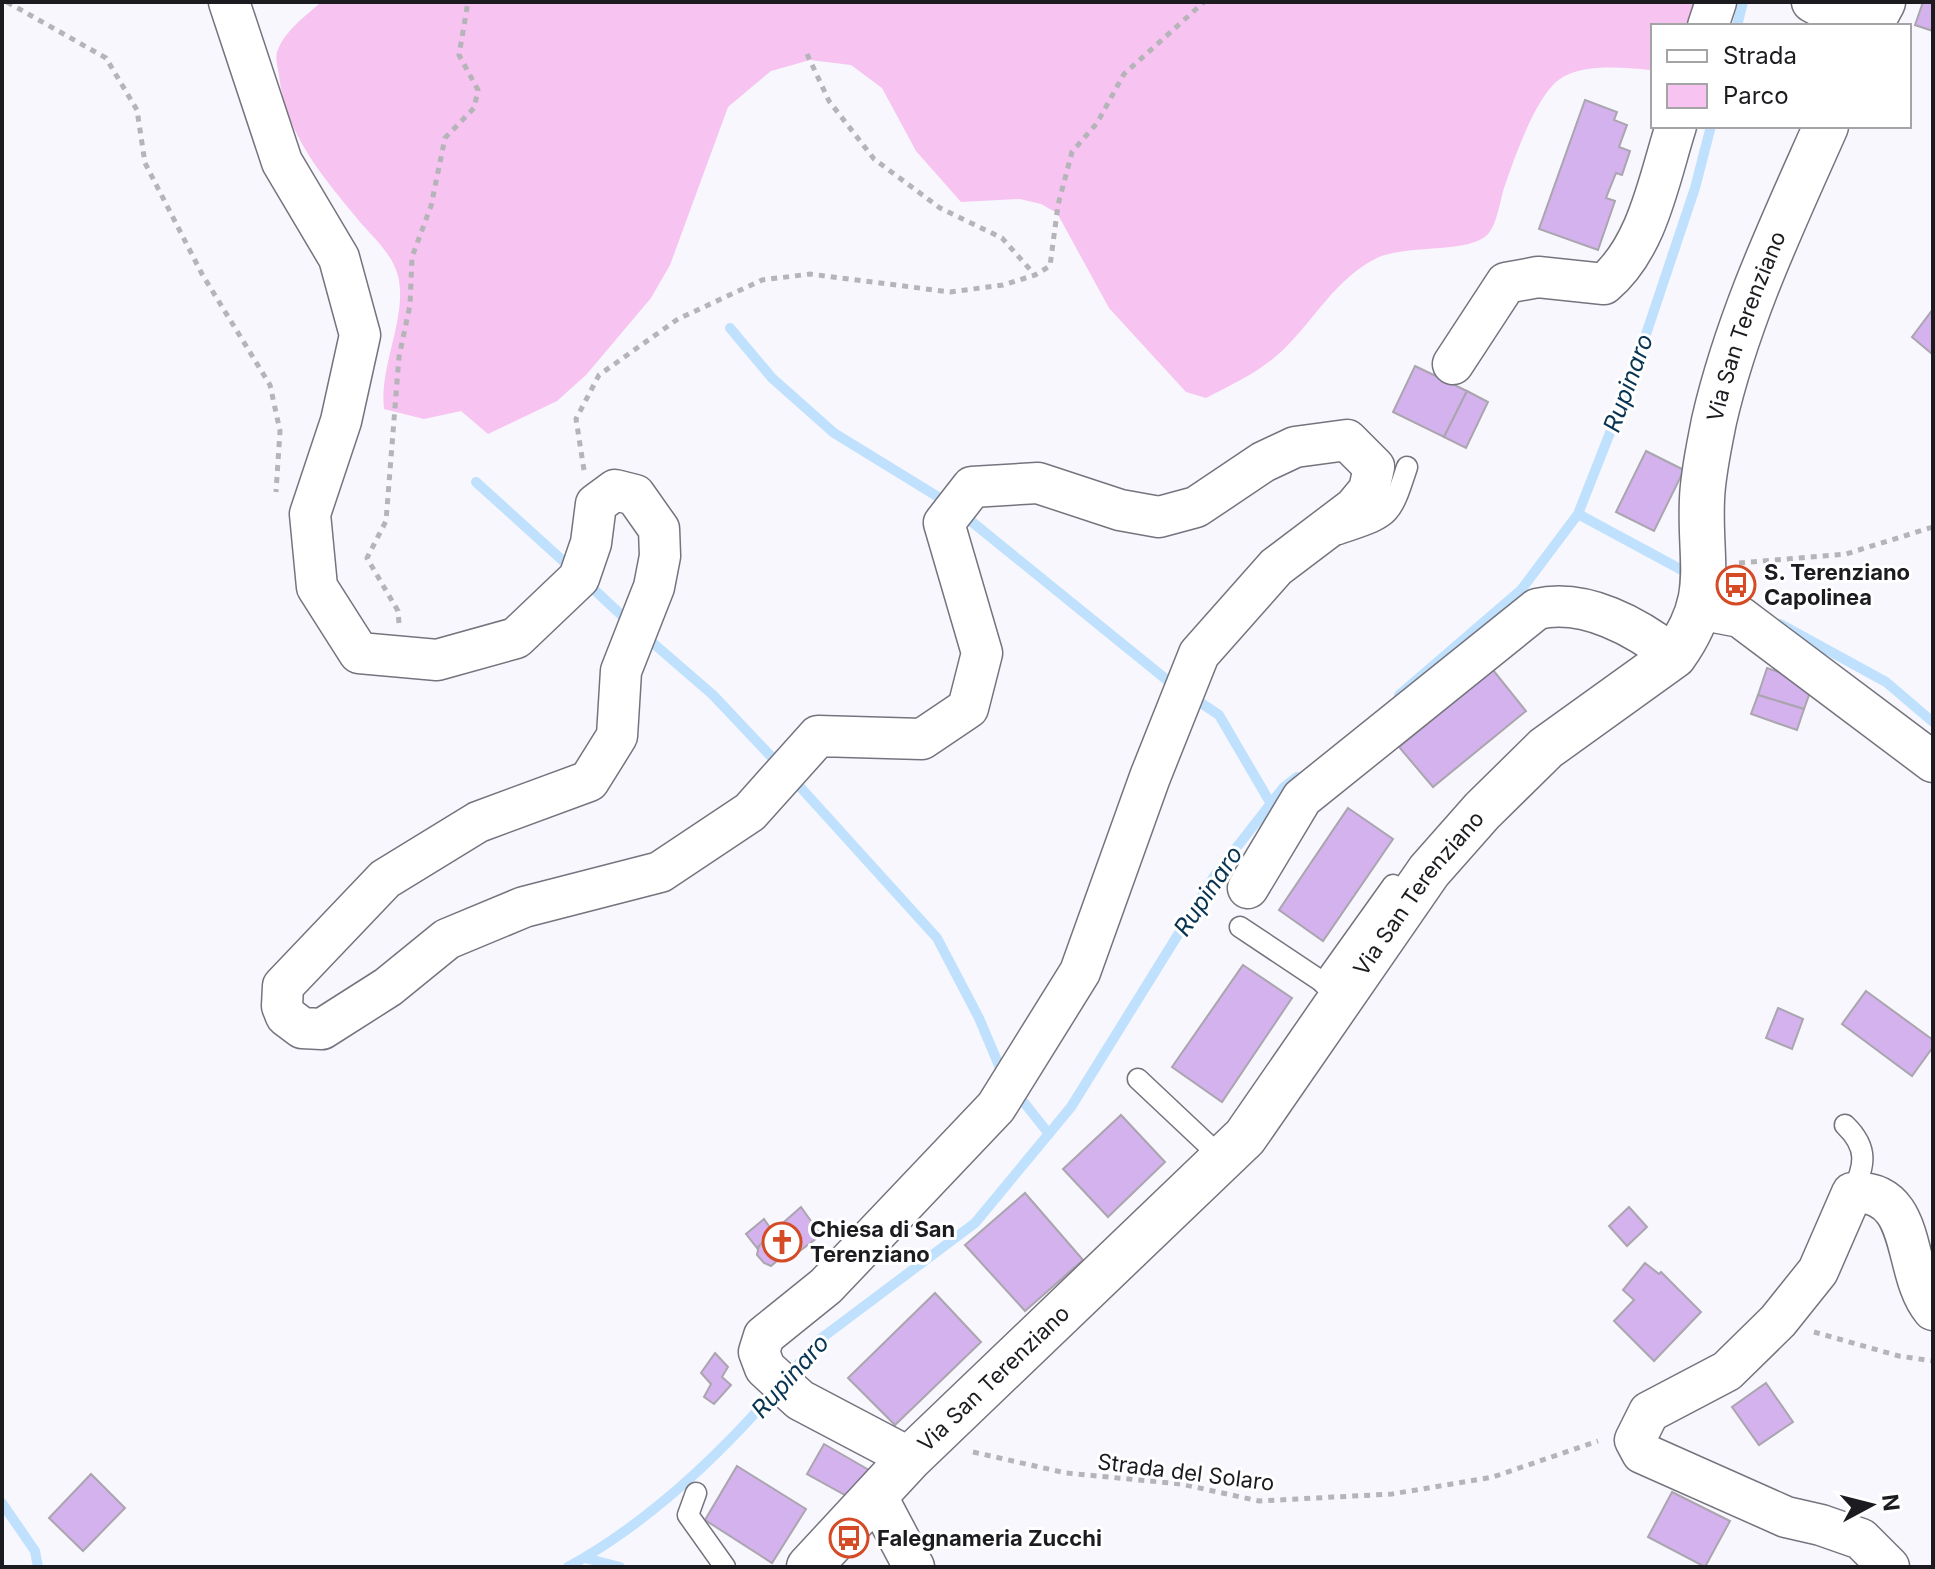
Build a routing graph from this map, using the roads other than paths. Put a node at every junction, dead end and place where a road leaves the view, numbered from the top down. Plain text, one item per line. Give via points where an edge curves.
1 (229, 2) edge
2 (1716, 2) edge
3 (1812, 2) edge
4 (1883, 2) edge
5 (1709, 24) edge
6 (1854, 24) edge
7 (1871, 24) edge
8 (1675, 128) edge
9 (1825, 128) edge
10 (1453, 364) dead end
11 (1407, 467) dead end
12 (1305, 545) junction
13 (1698, 609) junction
14 (1674, 656) junction
15 (1933, 762) edge
16 (1400, 876) dead end
17 (1244, 908) joint
18 (1333, 990) junction
19 (1138, 1079) dead end
20 (1845, 1125) dead end
21 (1223, 1159) junction
22 (1852, 1193) junction
23 (1933, 1310) edge
24 (910, 1458) junction
25 (696, 1493) dead end
26 (876, 1495) junction
27 (725, 1567) edge
28 (809, 1567) edge
29 (914, 1567) edge
30 (1889, 1567) edge

1 - 12 street via 282,162 339,258 360,335 341,421 310,514 317,587 359,653 437,660 516,638 579,578 596,504 615,490 635,495 659,529 654,587 621,671 617,736 589,781 478,822 385,879 283,986 286,1016 302,1028 331,1025 447,939 524,907 660,872 750,812 818,736 922,739 968,708 982,653 944,523 972,487 1038,483 1159,517 1196,507 1295,447 1347,440 1374,467 1369,490
2 - 5 street
3 - 6 street
4 - 7 street
8 - 10 street via 1648,217 1621,270 1604,284 1538,277 1506,283
9 - 13 street, Via San Terenziano via 1750,299 1715,419 1702,499 1705,566
11 - 12 lane via 1393,510
12 - 24 street via 1276,567 1199,654 1080,972 996,1107 826,1286 764,1336 759,1352 765,1368 800,1400
13 - 14 street, Via San Terenziano
13 - 15 street via 1740,617
14 - 17 street via 1642,631 1604,616 1564,605 1537,609 1302,798
14 - 18 street, Via San Terenziano via 1546,748 1429,871
16 - 18 lane
17 - 18 lane
18 - 21 street, Via San Terenziano via 1245,1137
19 - 21 lane
20 - 22 lane via 1864,1150 1863,1169
21 - 24 street, Via San Terenziano
22 - 23 street via 1869,1192 1891,1204 1904,1229 1922,1297
22 - 30 street via 1818,1271 1778,1321 1727,1371 1649,1412 1635,1440 1642,1453 1756,1505 1861,1539
24 - 26 street, Via San Terenziano
25 - 27 lane via 688,1515
26 - 28 street, Via San Terenziano
26 - 29 street

